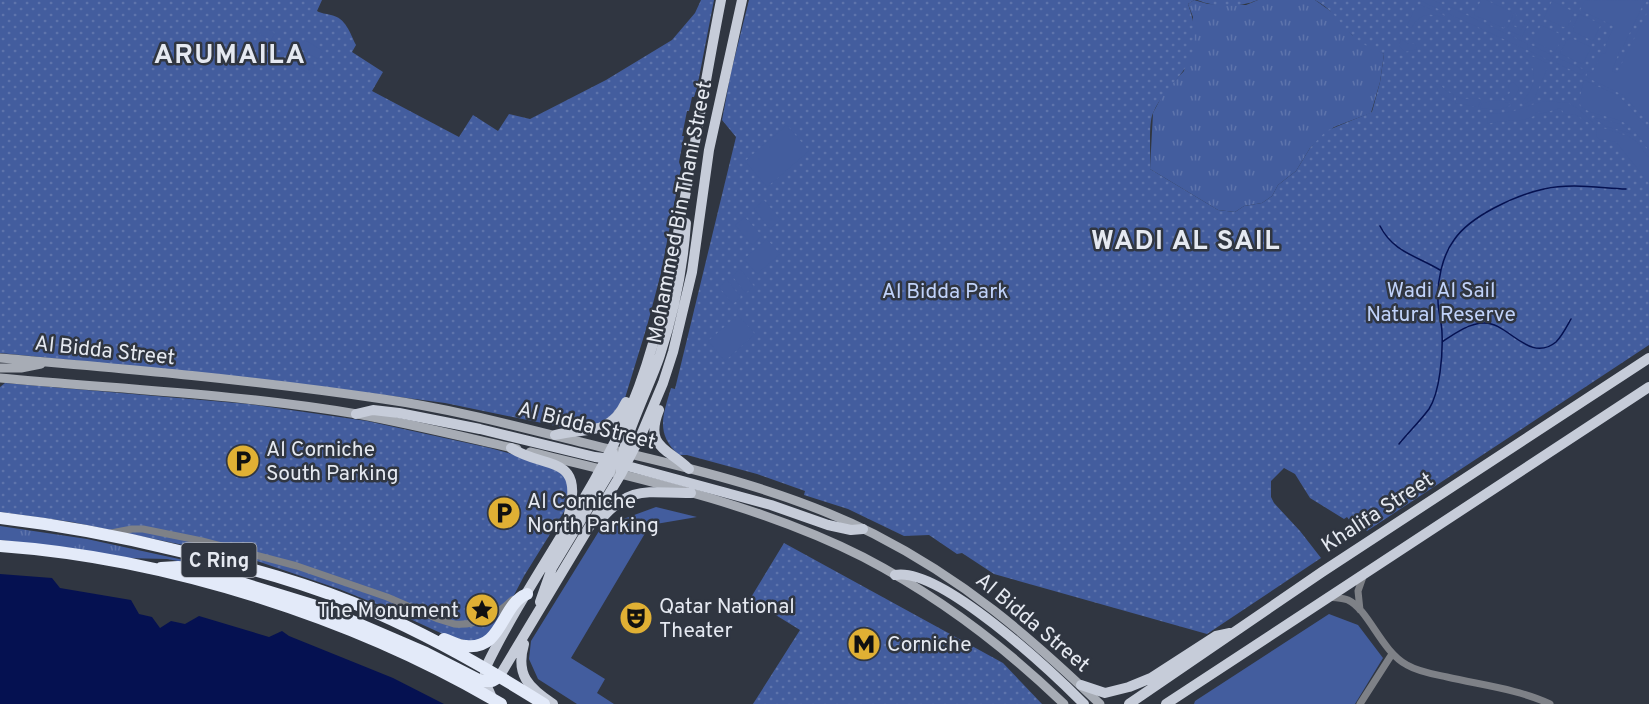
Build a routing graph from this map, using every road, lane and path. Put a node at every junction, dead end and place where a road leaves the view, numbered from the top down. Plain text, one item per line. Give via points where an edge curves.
1 (721, 0) edge
2 (742, 0) edge
3 (685, 199) junction
4 (0, 358) edge
5 (1649, 358) edge
6 (49, 362) junction
7 (0, 368) edge
8 (0, 378) edge
9 (642, 379) junction
10 (663, 383) junction
11 (1649, 387) edge
12 (356, 414) junction
13 (555, 435) junction
14 (511, 448) junction
15 (616, 461) junction
16 (689, 469) junction
17 (691, 493) junction
18 (0, 518) edge
19 (566, 525) junction
20 (863, 529) junction
21 (106, 535) junction
22 (586, 535) junction
23 (0, 546) edge
24 (153, 570) junction
25 (1365, 573) junction
26 (895, 575) junction
27 (536, 577) junction
28 (526, 594) junction
29 (1328, 597) junction
30 (1360, 610) junction
31 (539, 611) junction
32 (529, 629) junction
33 (1236, 632) junction
34 (428, 638) junction
35 (1392, 654) junction
36 (485, 675) junction
37 (500, 677) junction
38 (1196, 684) junction
39 (1081, 685) junction
40 (497, 702) edge
41 (544, 704) edge
42 (553, 704) edge
43 (1064, 704) edge
44 (1084, 704) edge
45 (1100, 704) edge
46 (1129, 704) edge
47 (1166, 704) edge
48 (1179, 704) edge
49 (1359, 704) edge
50 (1550, 704) edge

1 - 3 main road, Mohammed Bin Thani Street
2 - 10 main road, Mohammed Bin Thani Street via 709,150 692,272
3 - 9 main road, Mohammed Bin Thani Street via 659,323
3 - 15 main road via 683,259 671,317 651,383
4 - 6 main road, Al Bidda Street
5 - 33 main road, Khalifa Street
6 - 7 main road
6 - 13 main road, Al Bidda Street via 384,399
8 - 12 main road, Al Bidda Street via 194,394
9 - 13 main road via 610,423 593,430
9 - 15 main road, Mohammed Bin Thani Street
10 - 15 main road, Mohammed Bin Thani Street
10 - 16 main road via 663,399 654,424 656,441
11 - 25 main road, Khalifa Street
12 - 14 main road, Al Bidda Street
12 - 15 main road via 373,410 399,412
13 - 15 main road, Al Bidda Street
14 - 15 main road, Al Bidda Street
14 - 19 main road via 553,463 568,474 574,494
15 - 16 main road, Al Bidda Street
15 - 17 main road, Al Bidda Street
15 - 19 main road, Mohammed Bin Thani Street
15 - 20 main road via 828,525
15 - 22 main road, Mohammed Bin Thani Street
15 - 31 main road via 552,568
16 - 20 main road, Al Bidda Street via 776,494
17 - 22 main road via 627,496 610,508
17 - 26 main road, Al Bidda Street via 806,531
18 - 21 highway, C Ring
19 - 27 main road, Mohammed Bin Thani Street
20 - 39 main road, Al Bidda Street via 975,595
21 - 27 street, Mohammed Bin Thani Street via 143,529 202,541 323,574 460,624 496,614
21 - 34 highway, C Ring via 288,579
22 - 31 main road, Mohammed Bin Thani Street
23 - 24 highway, C Ring via 73,554
24 - 36 highway via 188,568 281,594
24 - 40 highway, C Ring via 256,597 322,620 404,654
25 - 29 main road, Khalifa Street
25 - 30 street via 1358,591
26 - 43 main road, Al Bidda Street via 950,608 994,641
26 - 44 main road via 914,575 969,605
27 - 28 main road, Mohammed Bin Thani Street
28 - 34 highway via 482,644 468,647
28 - 36 main road, Mohammed Bin Thani Street
29 - 30 street via 1346,599
29 - 38 main road, Khalifa Street
30 - 35 street
31 - 32 main road, Mohammed Bin Thani Street
32 - 37 main road, Mohammed Bin Thani Street
32 - 42 main road via 522,656 523,672 534,691
33 - 39 main road via 1216,636 1151,678 1129,687 1105,693
33 - 46 main road, Khalifa Street
34 - 36 highway, C Ring
35 - 49 street
35 - 50 street via 1418,670 1524,694
36 - 37 highway via 492,681
36 - 40 main road
37 - 41 highway
38 - 47 main road, Khalifa Street
38 - 48 main road
39 - 45 main road, Al Bidda Street

